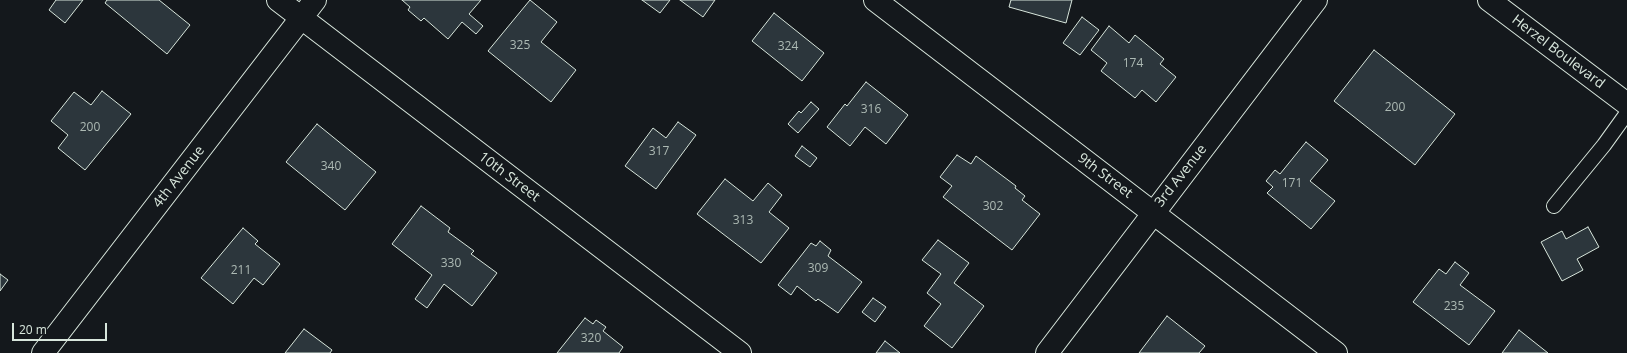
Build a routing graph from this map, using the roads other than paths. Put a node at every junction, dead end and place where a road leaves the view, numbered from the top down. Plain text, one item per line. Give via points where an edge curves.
1 (278, 0) edge
2 (315, 0) edge
3 (875, 0) edge
4 (1316, 0) edge
5 (1489, 0) edge
6 (302, 18) junction
7 (1627, 104) edge
8 (1627, 113) edge
9 (1554, 206) dead end
10 (1153, 213) junction
11 (43, 353) edge
12 (740, 353) edge
13 (1047, 353) edge
14 (1336, 353) edge

1 - 6 street, 10th Street
2 - 6 street, 4th Avenue
3 - 10 street, 9th Street
4 - 10 street, 3rd Avenue
5 - 7 street, Herzel Boulevard
6 - 11 street, 4th Avenue
6 - 12 street, 10th Street
8 - 9 lane
10 - 13 street, 3rd Avenue
10 - 14 street, 9th Street

